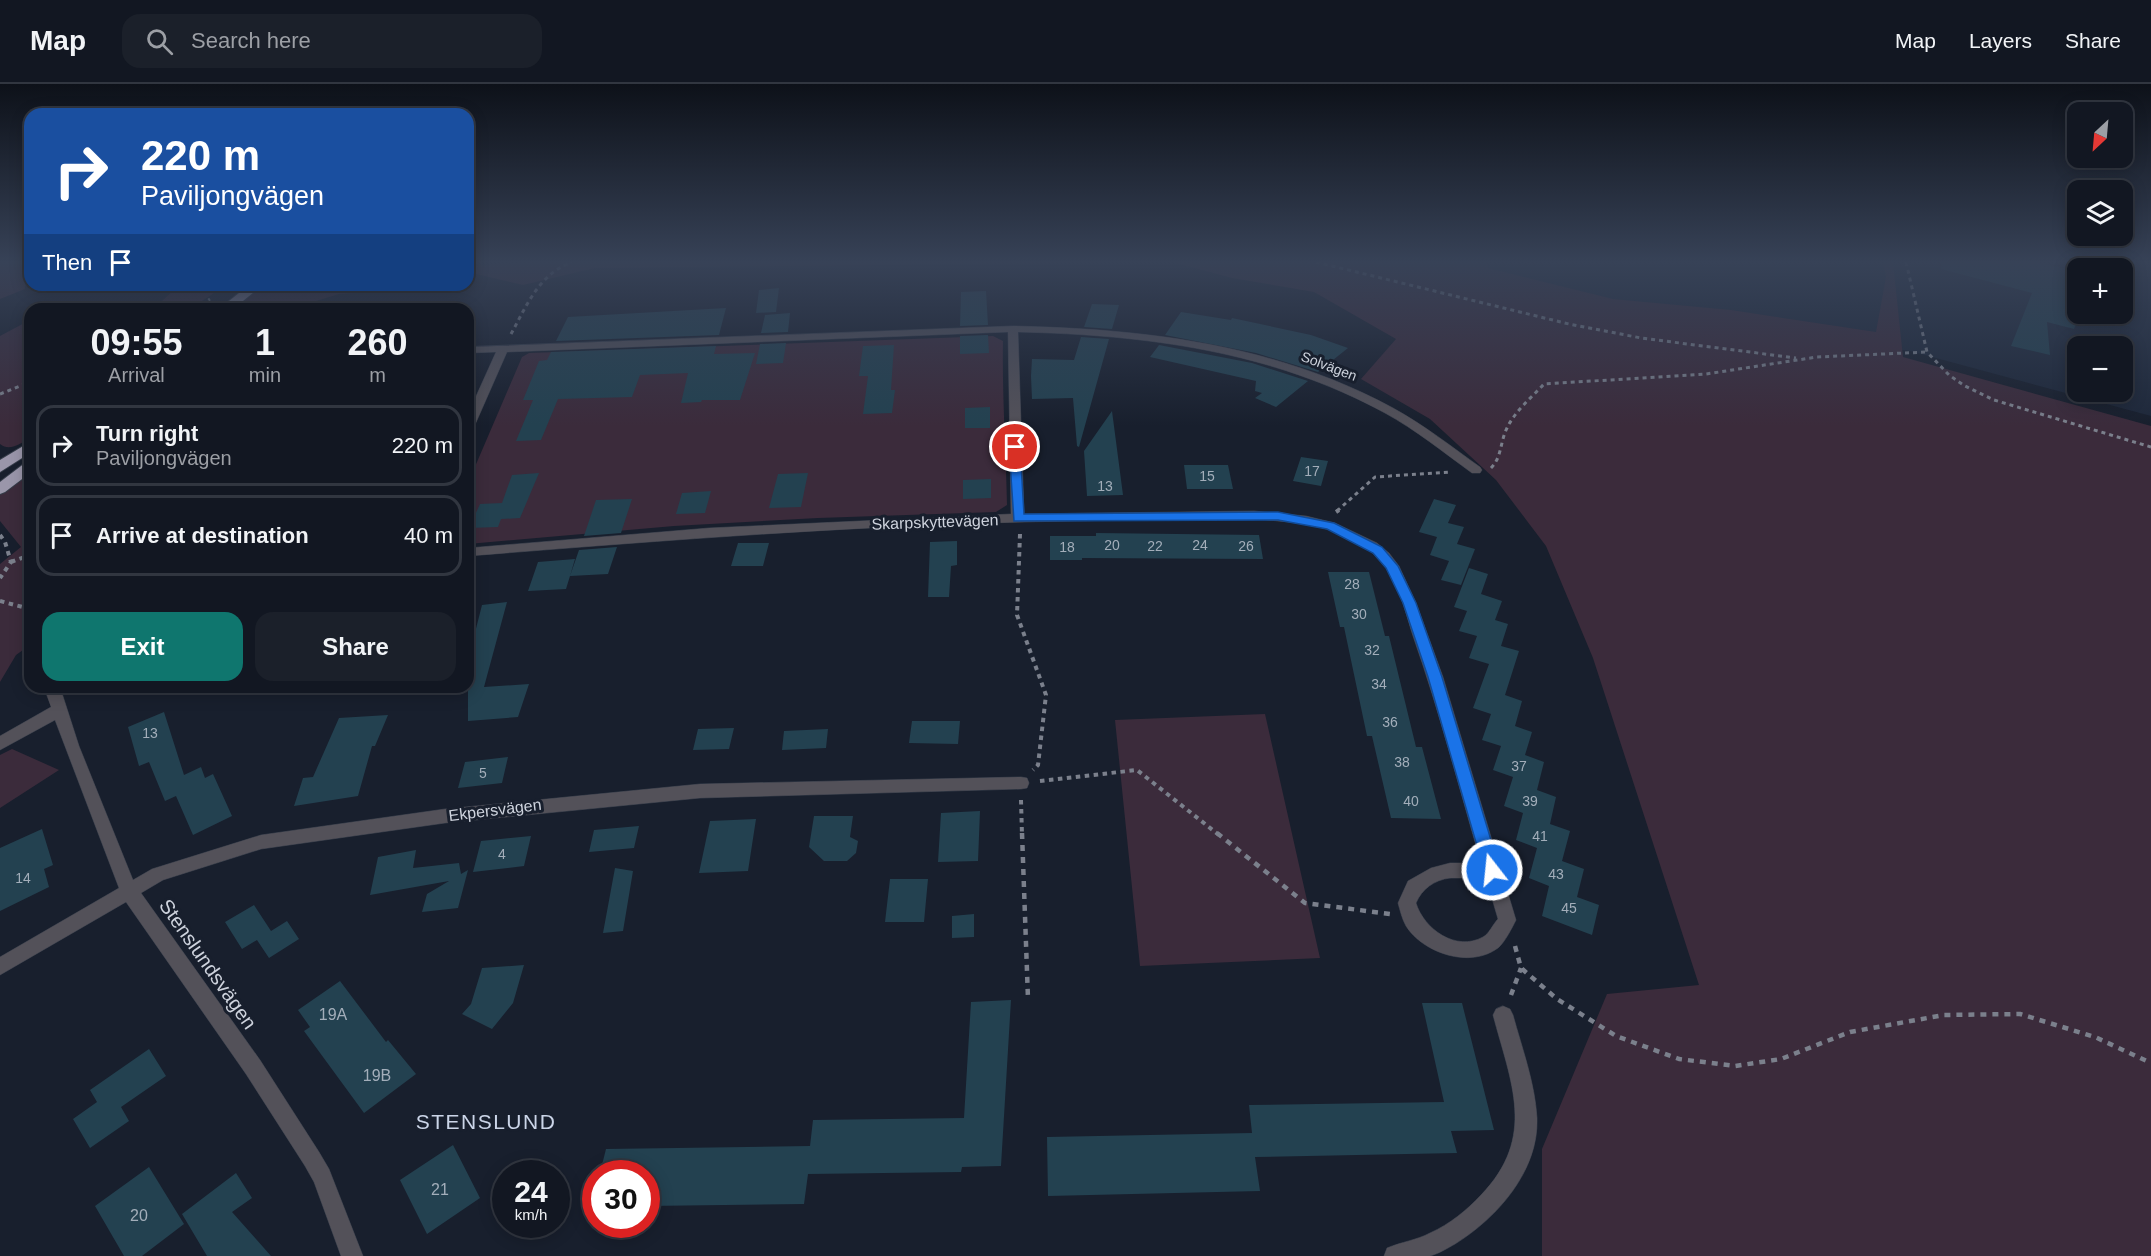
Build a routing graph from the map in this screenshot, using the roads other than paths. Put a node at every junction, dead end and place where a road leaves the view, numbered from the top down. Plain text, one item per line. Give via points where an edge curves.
1 (1013, 329) junction
2 (503, 348) junction
3 (474, 350) edge
4 (474, 413) edge
5 (24, 450) edge
6 (0, 467) edge
7 (1476, 470) road end
8 (24, 471) edge
9 (0, 489) edge
10 (1018, 518) junction
11 (474, 551) edge
12 (54, 693) edge
13 (59, 710) junction
14 (0, 744) edge
15 (1021, 783) road end
16 (1492, 870) junction
17 (129, 891) junction
18 (0, 967) edge
19 (1503, 1015) road end
20 (352, 1256) edge
21 (1395, 1256) edge

1 - 2 street, Solvägen
1 - 7 street, Solvägen via 1139,334 1263,358 1371,400
1 - 10 street
2 - 3 street, Solvägen
2 - 4 street
5 - 6 highway
8 - 9 highway
10 - 11 street, Skarpskyttevägen via 708,531
10 - 16 street, Skarpskyttevägen via 1254,515 1322,524 1372,546 1392,566 1409,603
12 - 13 street, Stenslundsvägen
13 - 14 street
13 - 17 street, Stenslundsvägen
15 - 17 street, Ekpersvägen via 700,791 445,816 261,843 172,868
16 - 16 street, Skarpskyttevägen via 1507,920 1491,944 1454,949 1424,935 1414,925 1407,904 1416,884 1439,873
17 - 18 street, Ekpersvägen
17 - 20 street, Stenslundsvägen via 253,1067 312,1159
19 - 21 street via 1526,1110 1526,1131 1519,1156 1497,1197 1449,1237

